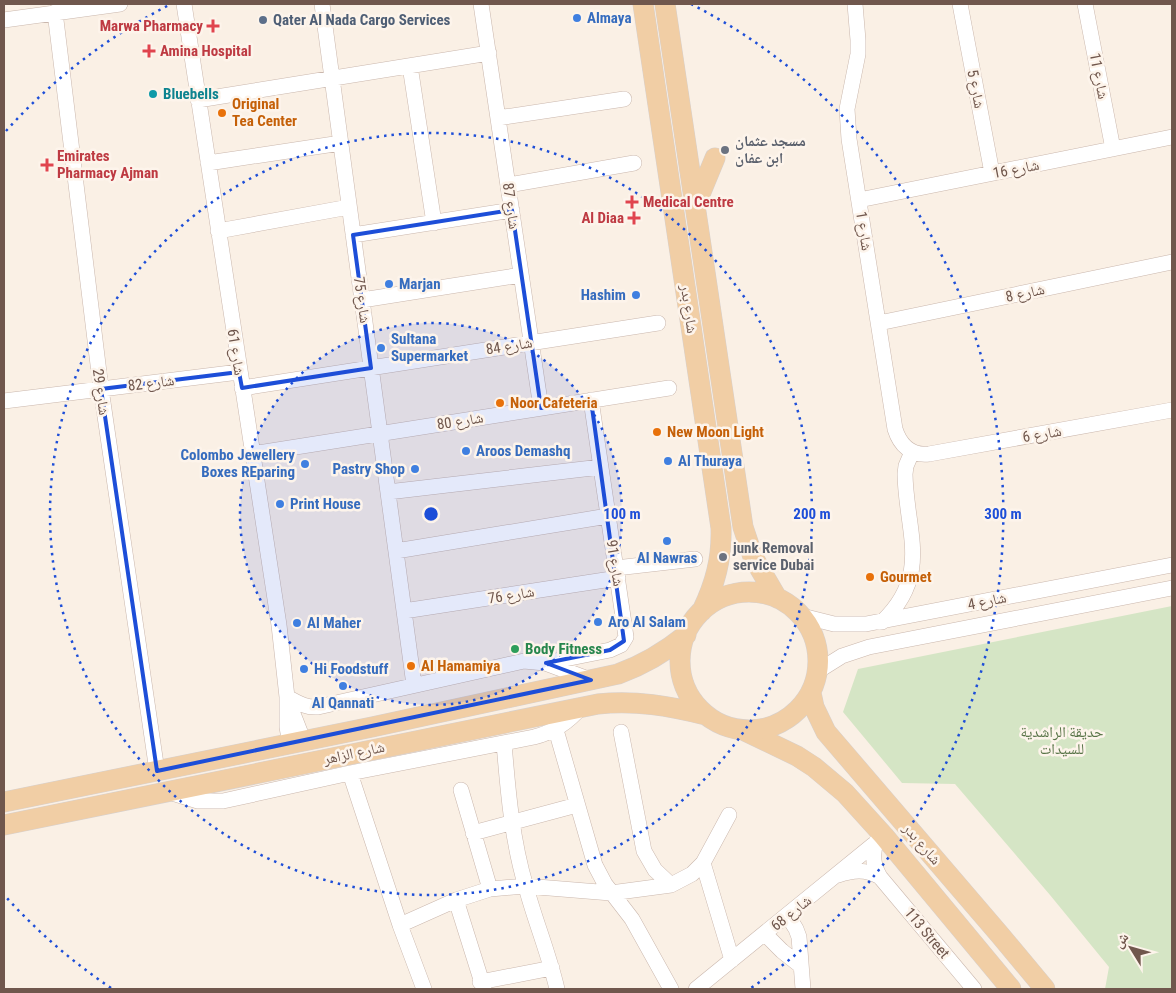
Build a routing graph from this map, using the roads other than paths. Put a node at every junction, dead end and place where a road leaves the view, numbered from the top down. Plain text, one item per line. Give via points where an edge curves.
1 (120, 4) edge
2 (184, 4) edge
3 (322, 4) edge
4 (481, 4) edge
5 (631, 4) edge
6 (665, 4) edge
7 (681, 4) edge
8 (855, 4) edge
9 (960, 4) edge
10 (1084, 4) edge
11 (99, 5) edge
12 (644, 10) edge
13 (55, 12) junction
14 (4, 20) edge
15 (668, 24) junction
16 (489, 53) junction
17 (410, 66) junction
18 (332, 78) junction
19 (624, 99) dead end
20 (198, 100) junction
21 (498, 118) junction
22 (1172, 137) edge
23 (341, 144) junction
24 (1113, 149) junction
25 (715, 158) dead end
26 (208, 163) junction
27 (634, 163) dead end
28 (992, 173) junction
29 (508, 185) junction
30 (859, 200) junction
31 (696, 204) junction
32 (349, 207) junction
33 (512, 210) junction
34 (434, 223) junction
35 (218, 231) junction
36 (353, 235) junction
37 (1172, 262) edge
38 (521, 275) junction
39 (362, 300) junction
40 (658, 323) dead end
41 (879, 323) junction
42 (532, 343) junction
43 (371, 368) junction
44 (239, 372) junction
45 (242, 388) junction
46 (668, 388) dead end
47 (100, 390) junction
48 (591, 400) junction
49 (4, 401) edge
50 (541, 408) junction
51 (1172, 410) edge
52 (380, 434) junction
53 (912, 452) junction
54 (252, 454) junction
55 (601, 467) junction
56 (388, 492) junction
57 (608, 516) junction
58 (396, 550) junction
59 (695, 559) dead end
60 (1172, 565) edge
61 (617, 573) junction
62 (1172, 588) edge
63 (777, 598) junction
64 (404, 611) junction
65 (702, 611) junction
66 (802, 616) junction
67 (882, 622) junction
68 (686, 635) junction
69 (545, 663) junction
70 (818, 671) junction
71 (591, 680) junction
72 (414, 685) junction
73 (811, 693) junction
74 (287, 699) junction
75 (581, 707) junction
76 (706, 715) junction
77 (402, 721) junction
78 (556, 730) junction
79 (743, 730) junction
80 (621, 732) dead end
81 (297, 743) junction
82 (504, 743) junction
83 (377, 748) junction
84 (156, 771) junction
85 (350, 773) junction
86 (98, 784) junction
87 (461, 790) dead end
88 (168, 791) junction
89 (4, 802) edge
90 (577, 805) junction
91 (78, 810) junction
92 (729, 815) dead end
93 (511, 823) junction
94 (4, 825) edge
95 (472, 833) junction
96 (880, 839) junction
97 (703, 863) junction
98 (836, 875) junction
99 (880, 877) junction
100 (671, 885) junction
101 (525, 886) junction
102 (490, 889) junction
103 (611, 893) junction
104 (456, 900) junction
105 (788, 916) junction
106 (400, 925) junction
107 (765, 934) junction
108 (732, 960) junction
109 (800, 966) junction
110 (552, 968) junction
111 (482, 986) edge
112 (424, 989) edge
113 (557, 989) edge
114 (670, 989) edge
115 (696, 989) edge
116 (804, 989) edge
117 (974, 989) edge
118 (1010, 989) edge
119 (1045, 989) edge

1 - 11 street
2 - 20 street, شارع 61
3 - 18 street, شارع 75
4 - 16 street, شارع 87
5 - 12 main road
6 - 15 main road, شارع بدر
7 - 15 main road
8 - 30 street, شارع 1 via 858,54 849,94 847,124
9 - 28 street, شارع 5
10 - 24 street, شارع 11
11 - 13 street
12 - 65 main road, شارع بدر via 721,528 718,571
13 - 14 street
13 - 47 street, شارع 29
15 - 31 main road, شارع بدر
16 - 17 street
16 - 21 street, شارع 87
17 - 18 street
17 - 34 street
18 - 20 street
18 - 23 street, شارع 75
19 - 21 street
20 - 26 street, شارع 61
21 - 29 street, شارع 87
22 - 24 street, شارع 16
23 - 26 street
23 - 32 street, شارع 75
24 - 28 street, شارع 16
25 - 31 main road
26 - 35 street, شارع 61
27 - 29 street
28 - 30 street, شارع 16
29 - 33 street, شارع 87
30 - 41 street, شارع 1
31 - 63 main road, شارع بدر via 743,528 753,557
32 - 35 street
32 - 36 street, شارع 75
33 - 34 street
33 - 38 street, شارع 87
34 - 36 street
35 - 44 street, شارع 61
36 - 39 street, شارع 75
37 - 41 street, شارع 8
38 - 39 street
38 - 42 street, شارع 87
39 - 43 street, شارع 75
40 - 42 street, شارع 84
41 - 53 street, شارع 1 via 895,429 900,440
42 - 43 street, شارع 84
42 - 50 street, شارع 87
43 - 45 street, شارع 84
43 - 52 street, شارع 75
44 - 45 street, شارع 61
44 - 47 street, شارع 82
45 - 54 street, شارع 61
46 - 48 street, شارع 80
47 - 49 street, شارع 82
47 - 84 street, شارع 29
48 - 50 street, شارع 80
48 - 55 street, شارع 91
50 - 52 street, شارع 80
51 - 53 street, شارع 6 via 929,454
52 - 54 street, شارع 80
52 - 56 street, شارع 75
53 - 67 street via 905,474 913,547 911,575 900,601
54 - 74 street, شارع 61 via 279,625
55 - 56 street
55 - 57 street, شارع 91
56 - 58 street, شارع 75
57 - 58 street
57 - 61 street, شارع 91
58 - 64 street, شارع 75
59 - 61 street, شارع 76
60 - 67 street, شارع 4
61 - 64 street, شارع 76
61 - 69 street, شارع 91 via 626,636 621,644 610,650
62 - 70 street, شارع 4 via 869,647 842,656
63 - 65 main road via 747,592 716,601
63 - 66 main road
64 - 72 street, شارع 75
65 - 68 main road
66 - 67 street, شارع 4 via 834,624
66 - 70 main road via 812,631 817,648
68 - 71 main road, شارع الزاهر via 633,669
68 - 76 main road via 680,662 682,676 691,697
69 - 71 street
69 - 72 street via 512,662
70 - 73 main road
71 - 77 main road, شارع الزاهر
72 - 74 street via 313,707
73 - 79 main road via 798,710 781,723
73 - 119 main road, شارع بدر via 819,720 835,744
74 - 81 street, شارع 61
75 - 76 main road, شارع الزاهر via 613,702 643,703 673,706
75 - 78 street
75 - 83 main road, شارع الزاهر
76 - 79 main road via 723,725
77 - 81 main road, شارع الزاهر
77 - 83 main road via 405,729 401,736
78 - 82 street
78 - 90 street
79 - 96 main road, شارع بدر via 780,746 814,767 845,793
80 - 100 street via 644,851 655,870
81 - 84 main road, شارع الزاهر
82 - 85 street
82 - 93 street
83 - 88 main road, شارع الزاهر
84 - 86 main road, شارع الزاهر
85 - 88 street via 223,801 198,800
85 - 106 street
86 - 89 main road, شارع الزاهر
86 - 91 main road via 78,794 75,802
87 - 95 street
88 - 91 main road, شارع الزاهر
90 - 93 street
90 - 103 street via 595,865
91 - 94 main road, شارع الزاهر
92 - 97 street
93 - 95 street
93 - 101 street
95 - 102 street
96 - 98 street, شارع 68
96 - 99 street, 113 Street via 874,849 874,864
96 - 118 main road, شارع بدر
97 - 100 street via 692,874
97 - 108 street
98 - 99 street via 854,870
98 - 105 street, شارع 68
99 - 117 street, 113 Street
100 - 103 street
101 - 102 street
101 - 103 street
101 - 110 street
102 - 104 street
103 - 114 street via 632,920
104 - 106 street
104 - 111 street
105 - 107 street, شارع 68
105 - 109 street via 798,936
106 - 112 street
107 - 108 street, شارع 68
107 - 109 street
108 - 115 street, شارع 68
109 - 116 street
110 - 111 street
110 - 113 street

